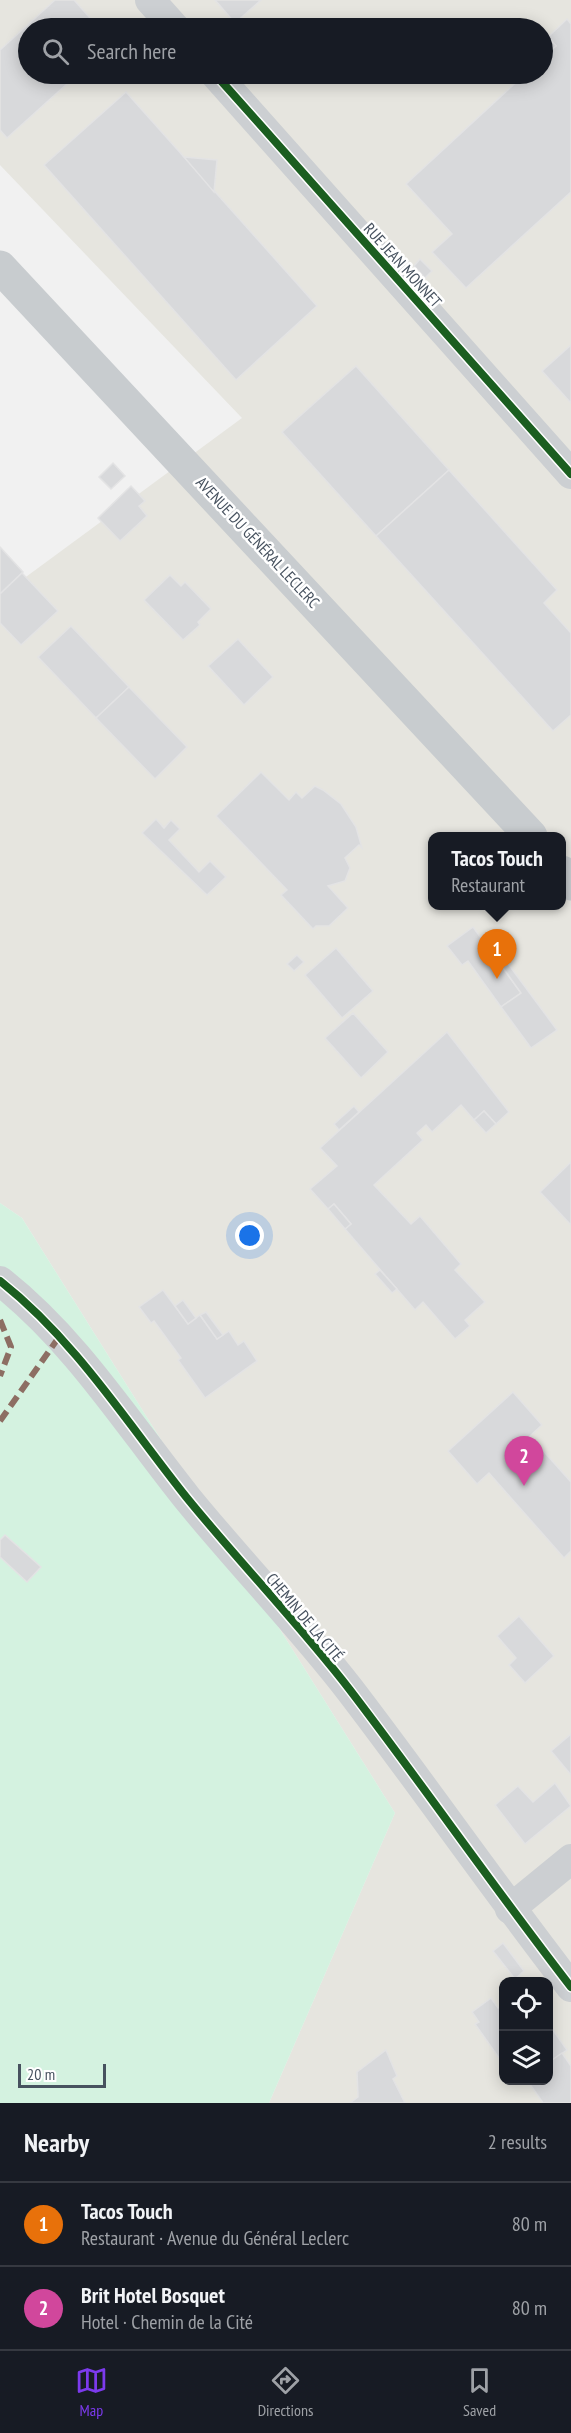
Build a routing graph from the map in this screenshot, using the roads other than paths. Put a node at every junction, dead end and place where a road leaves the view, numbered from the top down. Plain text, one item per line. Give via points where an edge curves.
1 (150, 0) edge
2 (167, 18) edge
3 (224, 84) edge
4 (0, 267) edge
5 (571, 474) edge
6 (527, 830) edge
7 (0, 1281) edge
8 (571, 1858) edge
9 (510, 1909) junction
10 (571, 1987) edge

1 - 2 street
3 - 5 street, RUE JEAN MONNET
4 - 6 main road, AVENUE DU GÉNÉRAL LECLERC
7 - 9 street, CHEMIN DE LA CITÉ via 20,1296 88,1368 187,1498 349,1689
8 - 9 street
9 - 10 street, CHEMIN DE LA CITÉ

